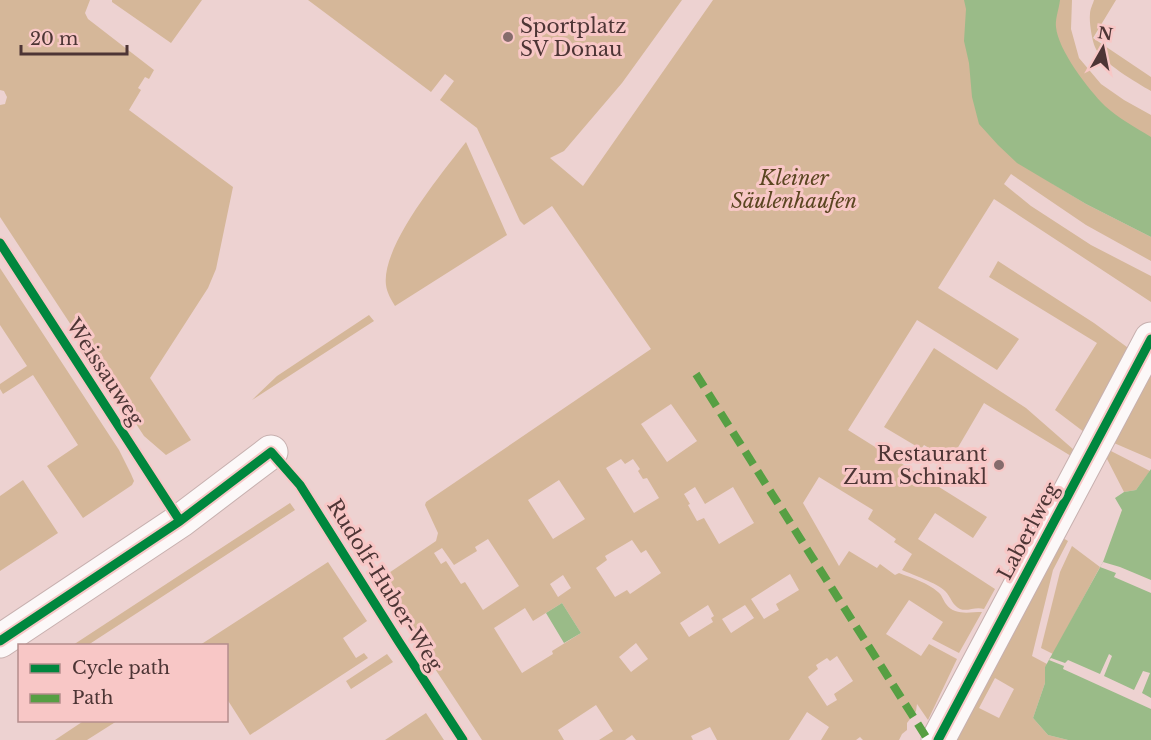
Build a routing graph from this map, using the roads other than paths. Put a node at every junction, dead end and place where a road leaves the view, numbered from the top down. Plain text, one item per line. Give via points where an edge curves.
1 (1151, 339) edge
2 (271, 452) dead end
3 (0, 641) edge
4 (938, 740) edge

1 - 4 street, Laberlweg
2 - 3 street via 180,521

